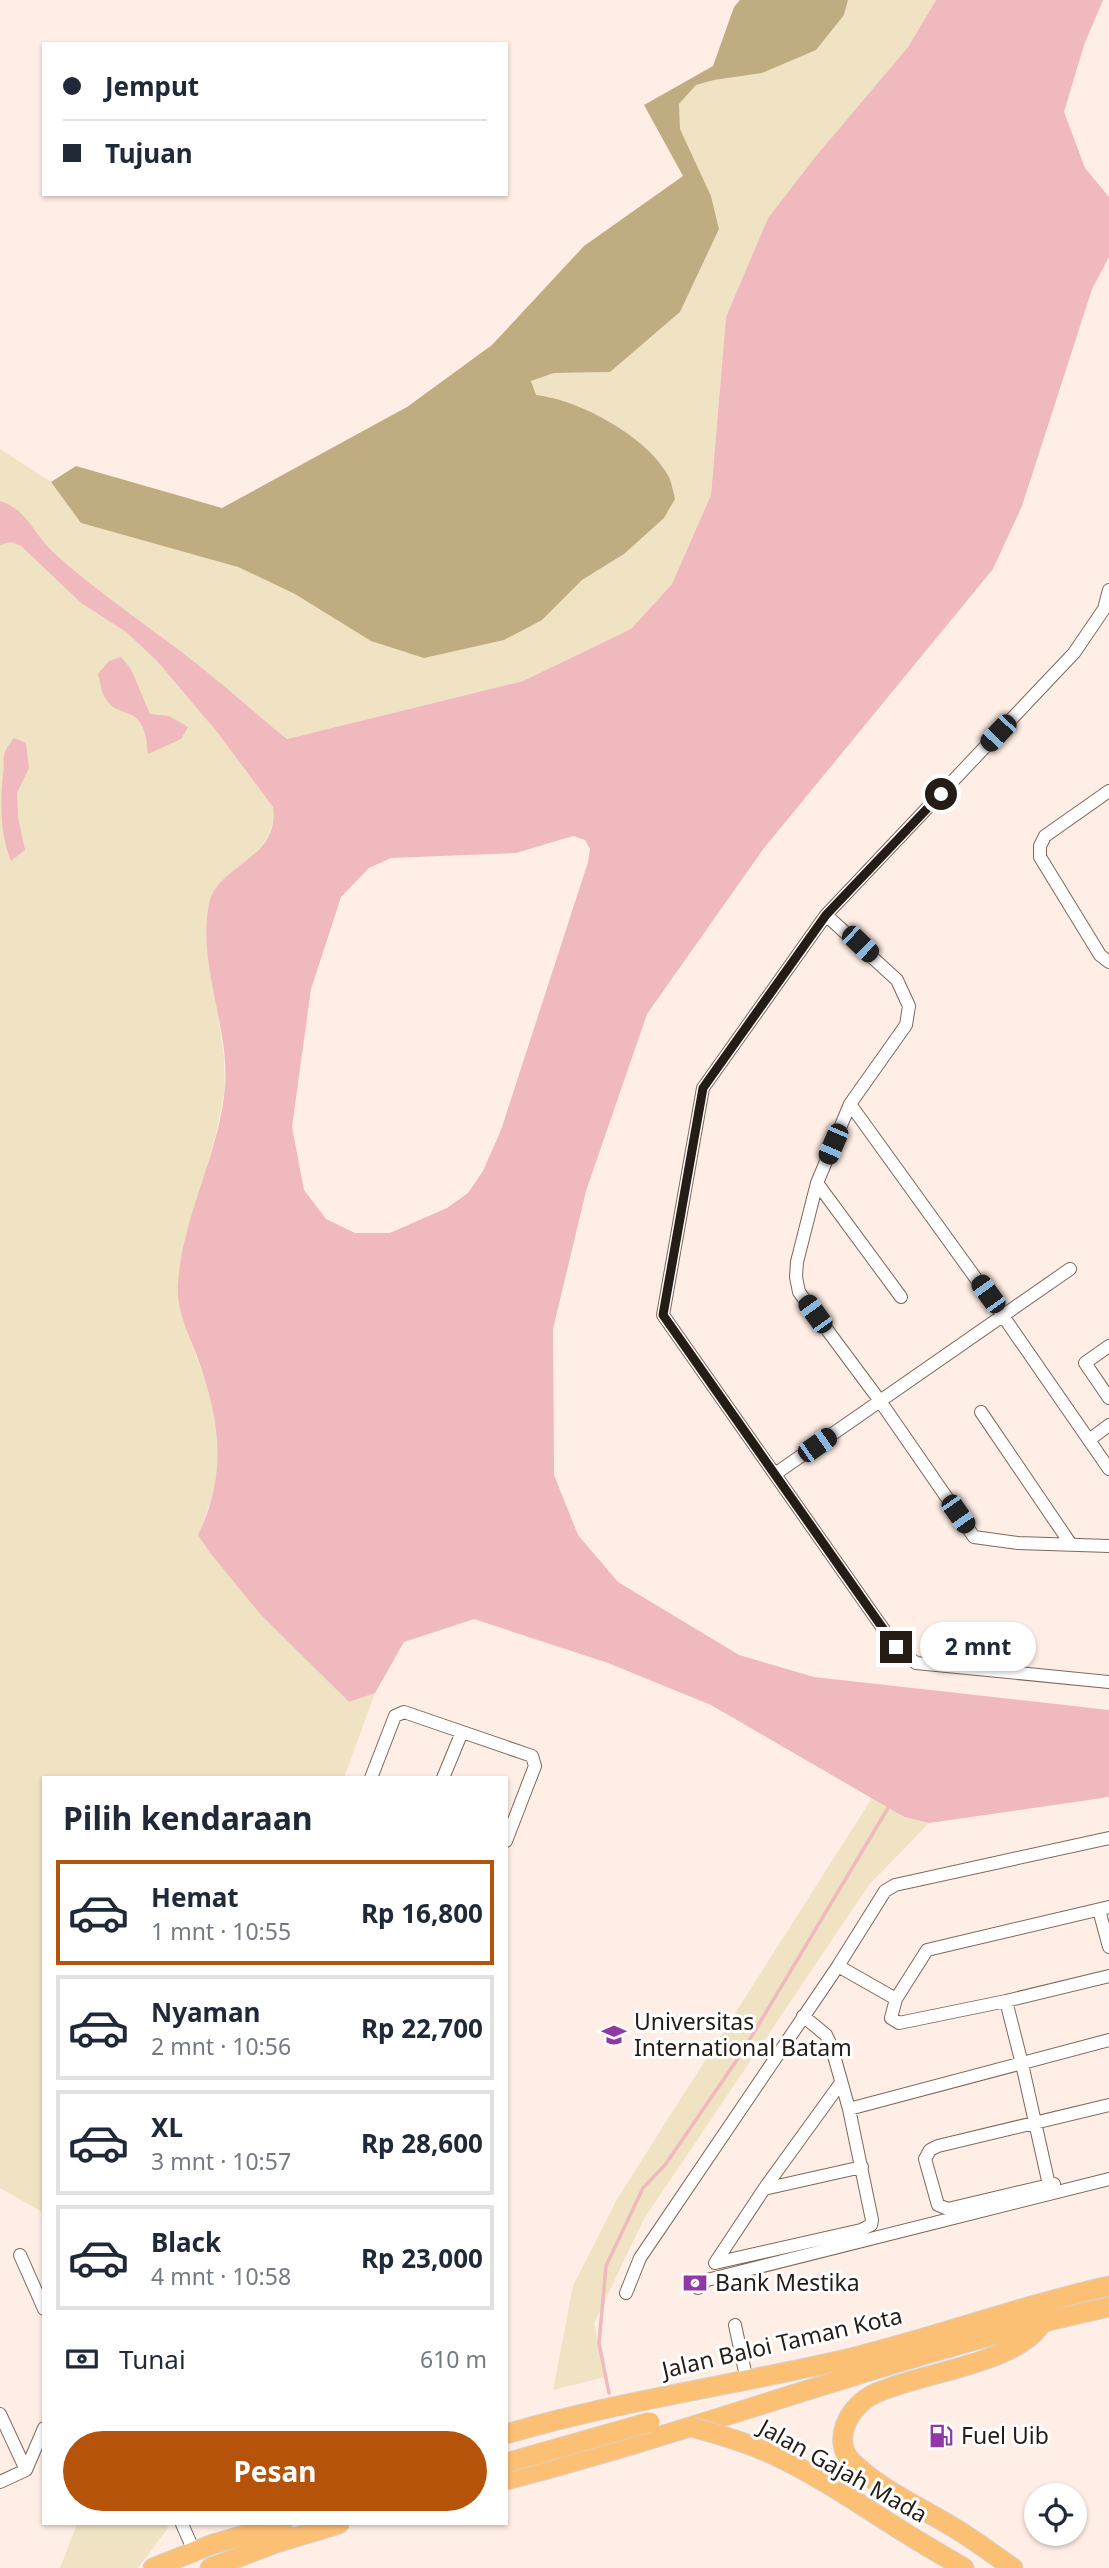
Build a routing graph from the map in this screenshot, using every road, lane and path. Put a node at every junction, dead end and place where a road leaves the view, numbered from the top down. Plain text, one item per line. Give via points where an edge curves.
1 (1109, 590) edge
2 (1107, 614) edge
3 (1109, 791) edge
4 (826, 915) junction
5 (1108, 960) edge
6 (850, 1104) junction
7 (817, 1183) junction
8 (1070, 1269) dead end
9 (901, 1297) dead end
10 (1003, 1315) junction
11 (1109, 1346) edge
12 (1109, 1398) edge
13 (880, 1401) junction
14 (981, 1412) dead end
15 (1109, 1425) edge
16 (1089, 1440) junction
17 (1109, 1469) edge
18 (775, 1474) junction
19 (1070, 1544) junction
20 (1109, 1546) edge
21 (1109, 1682) edge
22 (462, 1732) junction
23 (372, 1776) edge
24 (444, 1776) edge
25 (508, 1835) edge
26 (1109, 1838) edge
27 (1104, 1908) edge
28 (1109, 1947) edge
29 (838, 1966) junction
30 (1109, 1976) edge
31 (896, 1999) junction
32 (1006, 2001) junction
33 (803, 2016) junction
34 (1109, 2040) edge
35 (1023, 2064) junction
36 (840, 2084) junction
37 (1109, 2105) edge
38 (849, 2109) junction
39 (1035, 2124) junction
40 (862, 2167) junction
41 (1109, 2171) edge
42 (1109, 2179) edge
43 (1049, 2185) junction
44 (764, 2189) junction
45 (20, 2255) dead end
46 (1109, 2286) edge
47 (698, 2288) dead end
48 (1082, 2292) junction
49 (626, 2293) dead end
50 (42, 2304) edge
51 (1109, 2307) edge
52 (1087, 2312) junction
53 (1041, 2324) junction
54 (735, 2325) dead end
55 (747, 2381) junction
56 (594, 2410) junction
57 (0, 2414) edge
58 (42, 2433) edge
59 (508, 2433) edge
60 (602, 2455) junction
61 (508, 2462) edge
62 (26, 2470) junction
63 (508, 2479) edge
64 (0, 2482) edge
65 (182, 2525) edge
66 (240, 2525) edge
67 (336, 2525) edge
68 (275, 2526) edge
69 (213, 2544) junction
70 (194, 2551) junction
71 (153, 2568) edge
72 (210, 2568) edge
73 (964, 2568) edge
74 (1013, 2568) edge

1 - 2 street
2 - 4 street
3 - 5 street via 1045,836 1040,846 1040,857 1100,955
4 - 6 street via 897,979 909,1006 906,1025
4 - 18 street via 703,1088 663,1315
6 - 7 street
6 - 10 street
7 - 9 street
7 - 13 street via 797,1262 799,1292
8 - 10 street
10 - 13 street
10 - 16 street
11 - 12 street via 1085,1363
13 - 18 street
13 - 19 street via 974,1537
14 - 19 street
15 - 16 street
16 - 17 street
18 - 21 street via 896,1647 916,1663
19 - 20 street
22 - 23 street via 399,1713
22 - 24 street
22 - 25 street via 534,1759
26 - 29 street via 895,1885 880,1898
27 - 28 street
27 - 31 street via 927,1950
29 - 31 street
29 - 33 street
30 - 32 street
31 - 32 street via 891,2018 900,2023
32 - 35 street
33 - 36 street via 831,2045
33 - 49 street via 640,2258
34 - 35 street
35 - 38 street
35 - 39 street
36 - 38 street
36 - 44 street
37 - 39 street
38 - 40 street
39 - 43 street
39 - 43 street via 938,2146 925,2159 934,2196 948,2209
40 - 44 street
40 - 44 street via 872,2220 868,2228 715,2263
41 - 43 street
42 - 47 street via 707,2280
45 - 50 street
46 - 48 highway, Jalan Baloi Taman Kota
48 - 52 highway
48 - 55 highway, Jalan Baloi Taman Kota via 841,2360
51 - 52 highway, Jalan Baloi Taman Kota
52 - 53 highway, Jalan Baloi Taman Kota
53 - 60 highway, Jalan Baloi Taman Kota via 890,2365
53 - 74 highway via 1032,2337 1018,2345 873,2394 851,2413 842,2437 852,2462
54 - 55 street
55 - 56 highway, Jalan Baloi Taman Kota
56 - 59 highway, Jalan Baloi Taman Kota
56 - 60 highway via 608,2419 612,2428
57 - 62 street
58 - 62 street
60 - 63 highway
61 - 73 highway, Jalan Gajah Mada, bridge via 650,2422 692,2427 776,2456
62 - 64 street
65 - 70 street
66 - 69 highway
67 - 72 highway
68 - 69 highway
69 - 70 highway
70 - 71 highway

